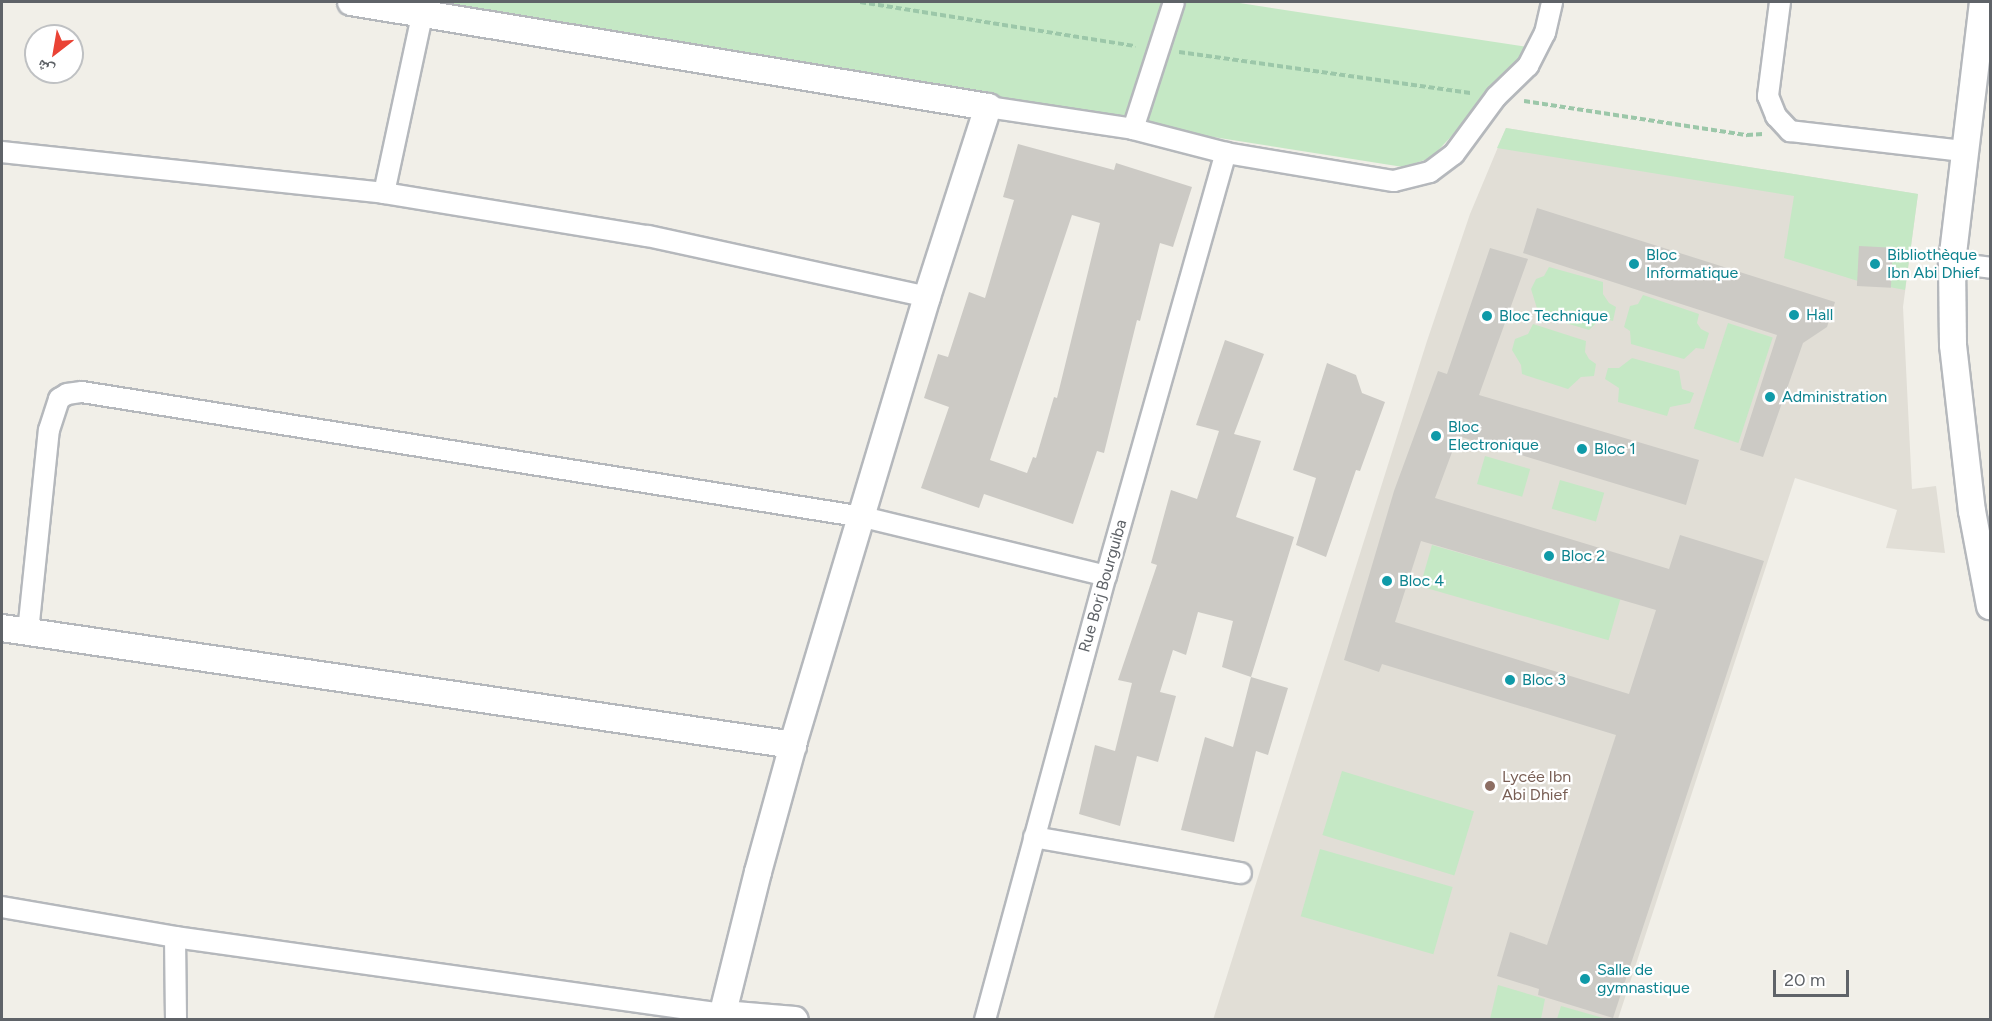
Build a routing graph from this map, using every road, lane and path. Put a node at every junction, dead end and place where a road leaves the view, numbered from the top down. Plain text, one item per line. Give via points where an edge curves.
1 (351, 2) edge
2 (860, 2) edge
3 (1173, 2) edge
4 (1552, 2) edge
5 (1780, 2) edge
6 (1983, 2) edge
7 (424, 7) edge
8 (1160, 50) junction
9 (1496, 97) junction
10 (988, 107) junction
11 (1133, 129) junction
12 (1790, 131) junction
13 (1964, 151) junction
14 (2, 153) edge
15 (1226, 153) junction
16 (384, 193) junction
17 (1952, 263) junction
18 (1990, 268) edge
19 (927, 297) junction
20 (1981, 512) edge
21 (863, 517) junction
22 (1106, 576) junction
23 (1990, 606) edge
24 (2, 628) edge
25 (28, 632) junction
26 (793, 745) junction
27 (1034, 837) junction
28 (1241, 873) dead end
29 (2, 907) edge
30 (175, 937) junction
31 (722, 1017) edge
32 (176, 1020) edge
33 (795, 1020) edge
34 (985, 1020) edge

1 - 7 street
2 - 8 path
3 - 8 street
4 - 9 street via 1545,33 1528,66
5 - 12 street via 1768,96 1776,116
6 - 13 street
7 - 10 street
7 - 16 street
8 - 9 path
8 - 11 street
9 - 12 path via 1747,135
9 - 15 street via 1454,154 1430,172 1394,181
10 - 11 street
10 - 19 street
11 - 15 street
12 - 13 street
13 - 17 street
14 - 16 street
15 - 22 street, Rue Borj Bourguiba
16 - 19 street via 648,236
17 - 18 street
17 - 20 street via 1953,345
19 - 21 street
20 - 23 street
21 - 22 street
21 - 25 street via 82,392 67,394 59,399 49,430
21 - 26 street
22 - 27 street, Rue Borj Bourguiba
24 - 25 street
25 - 26 street
26 - 31 street
27 - 28 street
27 - 34 street, Rue Borj Bourguiba
29 - 30 street
30 - 31 street
30 - 32 street
31 - 33 street

